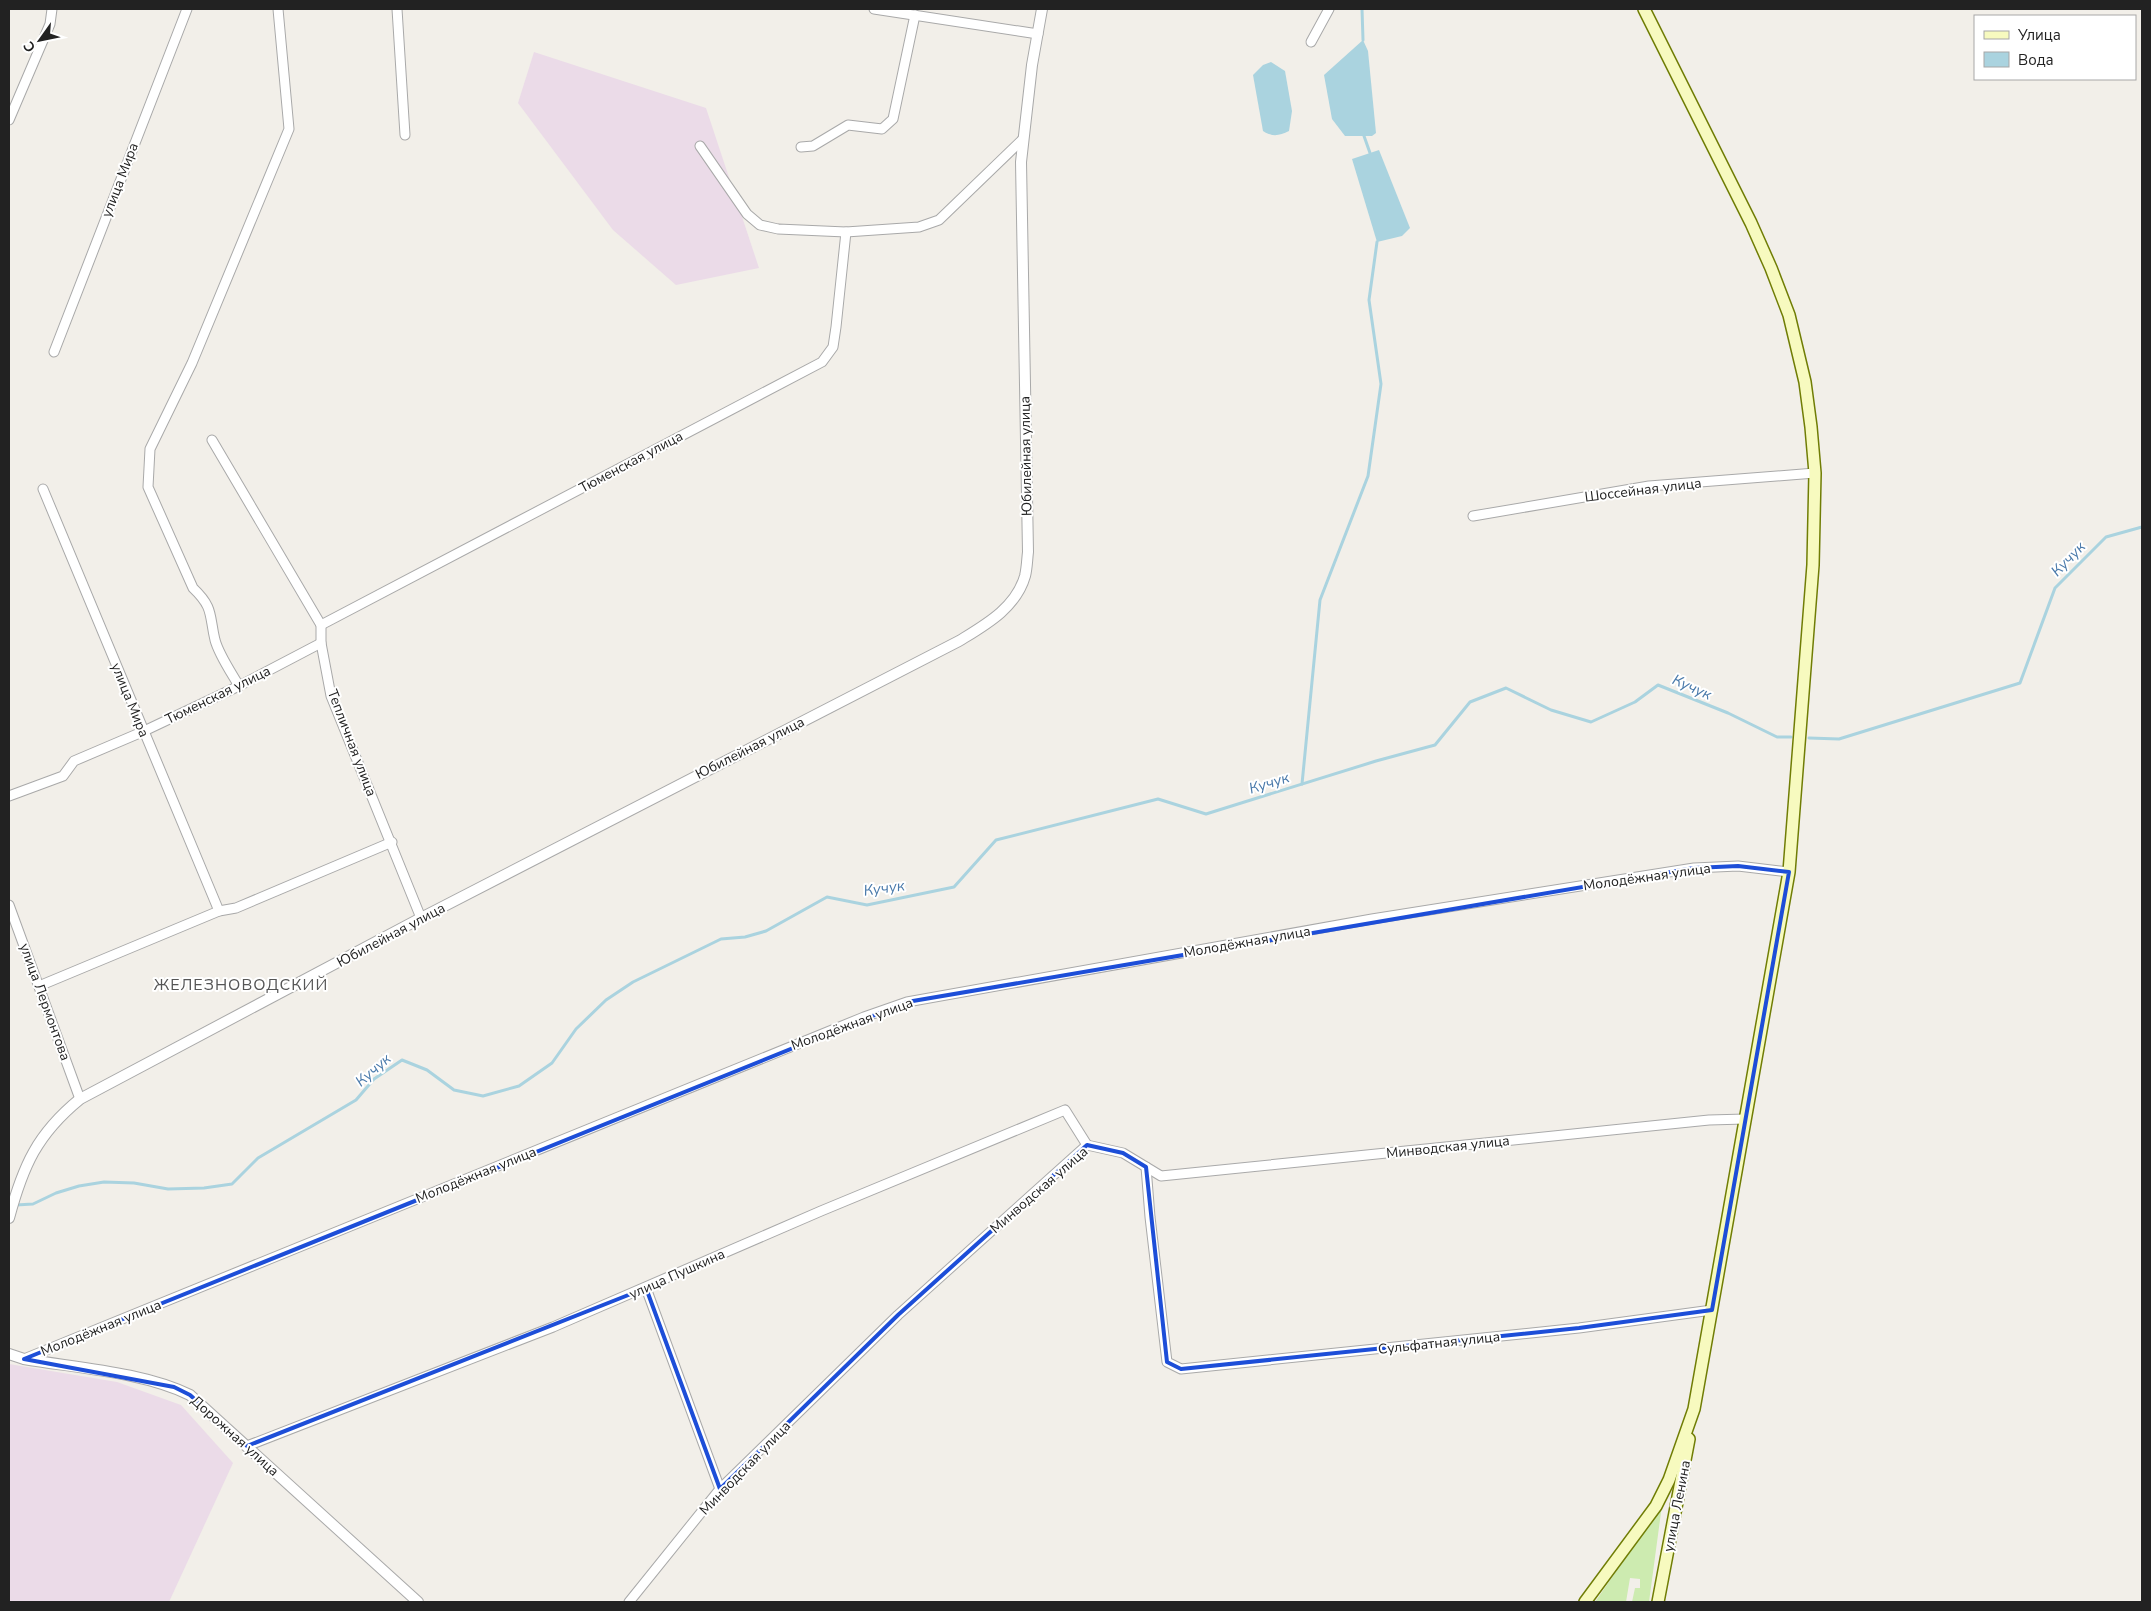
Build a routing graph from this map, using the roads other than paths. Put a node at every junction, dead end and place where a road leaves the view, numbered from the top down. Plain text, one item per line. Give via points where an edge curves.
1 (52, 9) edge
2 (186, 9) edge
3 (278, 9) edge
4 (397, 9) edge
5 (874, 9) edge
6 (1042, 9) edge
7 (1329, 9) edge
8 (1644, 9) edge
9 (914, 15) junction
10 (1038, 34) junction
11 (1311, 42) dead end
12 (9, 120) edge
13 (405, 135) dead end
14 (1023, 139) junction
15 (700, 146) dead end
16 (801, 147) dead end
17 (846, 232) junction
18 (54, 352) dead end
19 (212, 440) dead end
20 (1814, 473) junction
21 (43, 489) dead end
22 (1474, 516) dead end
23 (321, 625) junction
24 (322, 643) junction
25 (238, 686) junction
26 (142, 732) junction
27 (9, 796) edge
28 (392, 842) junction
29 (1789, 872) junction
30 (9, 906) edge
31 (218, 911) junction
32 (421, 918) junction
33 (39, 986) junction
34 (80, 1099) junction
35 (1745, 1119) junction
36 (1087, 1145) junction
37 (1146, 1166) junction
38 (9, 1218) edge
39 (646, 1288) junction
40 (1712, 1310) junction
41 (9, 1354) edge
42 (24, 1359) junction
43 (1694, 1409) junction
44 (247, 1446) junction
45 (720, 1489) junction
46 (418, 1602) edge
47 (629, 1602) edge
48 (1585, 1602) edge
49 (1658, 1602) edge

1 - 12 street via 50,24
2 - 18 street, улица Мира
3 - 25 street via 289,129 192,364 150,449 148,487 192,588 203,597 212,616 215,642
4 - 13 street
5 - 9 street
6 - 10 street, Юбилейная улица
7 - 11 street
8 - 20 main road via 1751,224 1783,299 1805,382
9 - 10 street
9 - 16 street via 893,119 882,129 848,125 813,146
10 - 14 street, Юбилейная улица
14 - 17 street via 938,220 919,227
14 - 32 street, Юбилейная улица via 1028,552 1025,576 1016,596 1003,611 958,641
15 - 17 street via 747,214 760,225 778,229
17 - 23 street, Тюменская улица via 833,347 822,362
19 - 23 street, Тепличная улица
20 - 22 street, Шоссейная улица via 1649,486
20 - 29 main road via 1813,565
21 - 26 street, улица Мира
23 - 24 street, Тепличная улица
24 - 25 street, Тюменская улица
24 - 28 street, Тепличная улица via 331,696
25 - 26 street, Тюменская улица
26 - 27 street, Тюменская улица via 74,762 63,776
26 - 31 street, улица Мира
28 - 31 street via 236,908
28 - 32 street, Тепличная улица
29 - 35 main road
29 - 42 street, Молодёжная улица via 1738,866 1694,868 1362,921 907,1002
30 - 33 street, улица Лермонтова
31 - 33 street
32 - 34 street, Юбилейная улица
33 - 34 street, улица Лермонтова
34 - 38 street, Юбилейная улица via 48,1129 33,1152 17,1185
35 - 37 street, Минводская улица via 1709,1120 1161,1176
35 - 40 main road
36 - 37 street, Минводская улица via 1124,1153
36 - 39 street, улица Пушкина via 1065,1110
36 - 45 street, Минводская улица via 898,1315
37 - 40 street, Сульфатная улица via 1167,1362 1181,1369 1569,1329
39 - 44 street, улица Пушкина
39 - 45 street
40 - 43 main road
41 - 42 street, Дорожная улица
42 - 44 street, Дорожная улица via 143,1378 174,1387 190,1395
43 - 48 main road via 1669,1480 1656,1506
43 - 49 main road, улица Ленина
44 - 46 street, Дорожная улица
45 - 47 street, Минводская улица

